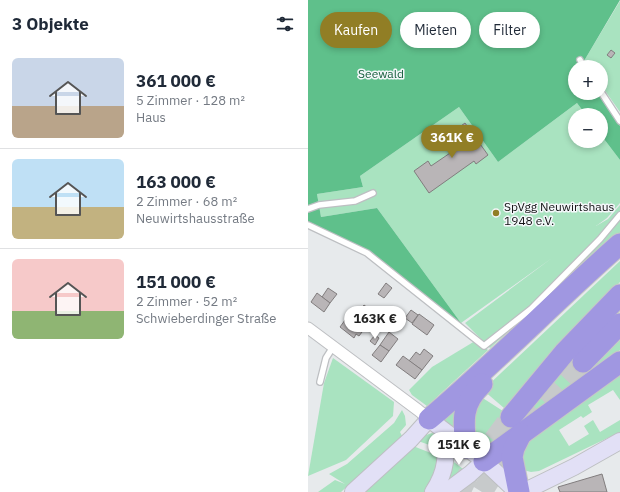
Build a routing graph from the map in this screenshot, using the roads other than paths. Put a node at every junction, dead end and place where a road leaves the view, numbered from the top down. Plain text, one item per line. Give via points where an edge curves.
1 (606, 100) edge
2 (620, 121) edge
3 (373, 193) dead end
4 (308, 209) edge
5 (620, 215) edge
6 (308, 225) edge
7 (620, 244) edge
8 (620, 295) edge
9 (620, 324) edge
10 (308, 328) edge
11 (333, 347) junction
12 (501, 354) junction
13 (583, 362) tunnel mouth
14 (620, 362) edge
15 (320, 382) dead end
16 (436, 425) junction
17 (516, 425) junction
18 (620, 442) edge
19 (466, 448) junction
20 (484, 461) junction
21 (373, 474) junction
22 (353, 492) edge
23 (360, 492) edge
24 (433, 492) edge
25 (446, 492) edge
26 (518, 492) edge
27 (524, 492) edge

1 - 2 lane
3 - 4 lane via 355,201
5 - 6 lane via 531,309 484,346 367,253
7 - 12 highway
8 - 17 highway via 565,352
9 - 13 highway
10 - 11 street
11 - 15 lane via 324,359
11 - 16 street
12 - 16 highway via 458,395
12 - 19 highway via 496,370 479,387 466,408 463,421
14 - 17 highway
16 - 19 main road
16 - 21 main road via 411,439
16 - 24 main road via 446,454 445,466
17 - 20 highway
17 - 26 highway via 512,457
18 - 27 main road
19 - 20 main road
20 - 25 main road
20 - 26 main road
21 - 22 main road
21 - 23 main road

